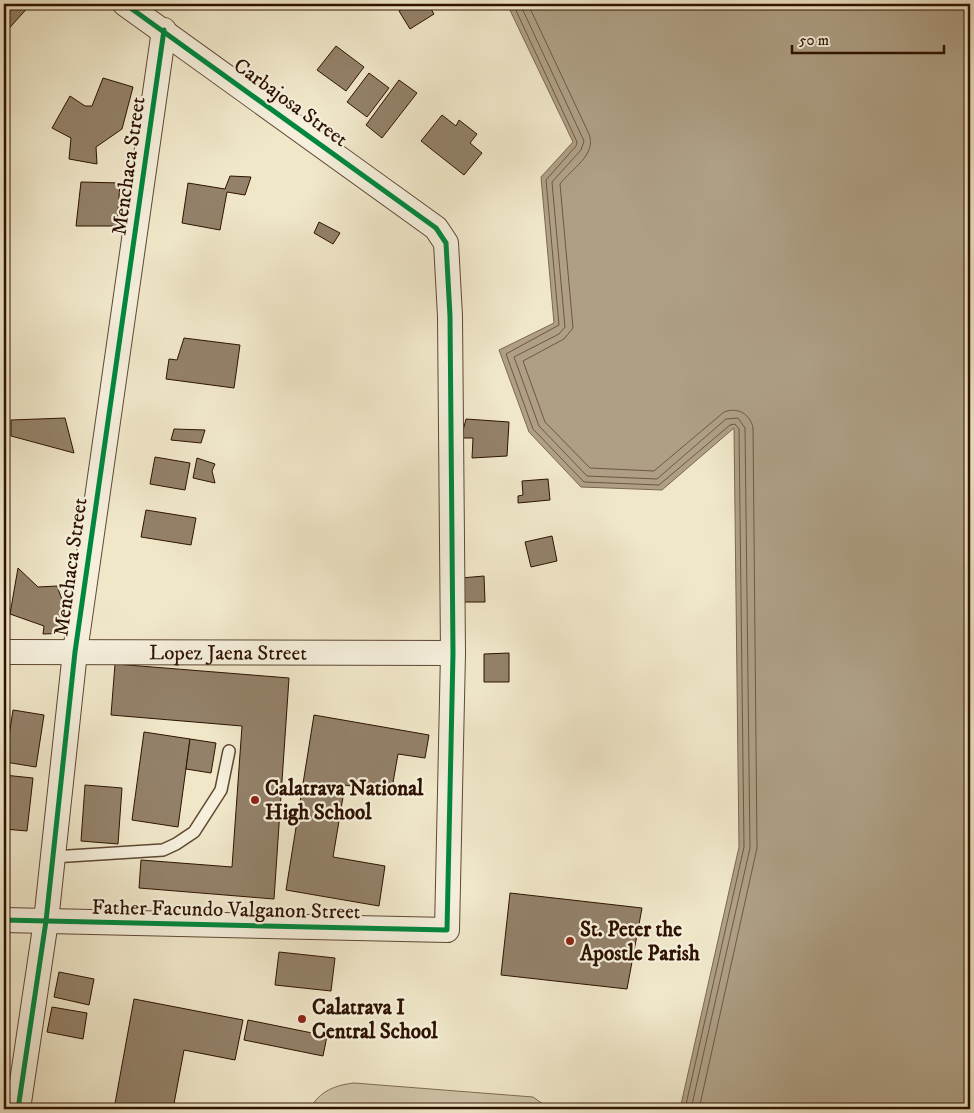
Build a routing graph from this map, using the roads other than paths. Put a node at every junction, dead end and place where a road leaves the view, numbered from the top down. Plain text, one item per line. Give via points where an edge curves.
1 (125, 4) edge
2 (164, 30) junction
3 (4, 652) edge
4 (75, 652) junction
5 (453, 653) junction
6 (229, 751) dead end
7 (53, 857) junction
8 (4, 920) edge
9 (46, 922) junction
10 (18, 1109) edge

1 - 2 street, Carbajosa Street
2 - 4 street, Menchaca Street
2 - 5 street, Carbajosa Street via 436,228 446,243 450,316
3 - 4 street, Lopez Jaena Street
4 - 5 street, Lopez Jaena Street
4 - 7 street, Menchaca Street
5 - 9 street, Father Facundo Valganon Street via 447,930
6 - 7 lane via 221,790 194,832 176,844 163,850
7 - 9 street, Menchaca Street
8 - 9 street, Father Facundo Valganon Street
9 - 10 street, Menchaca Street

